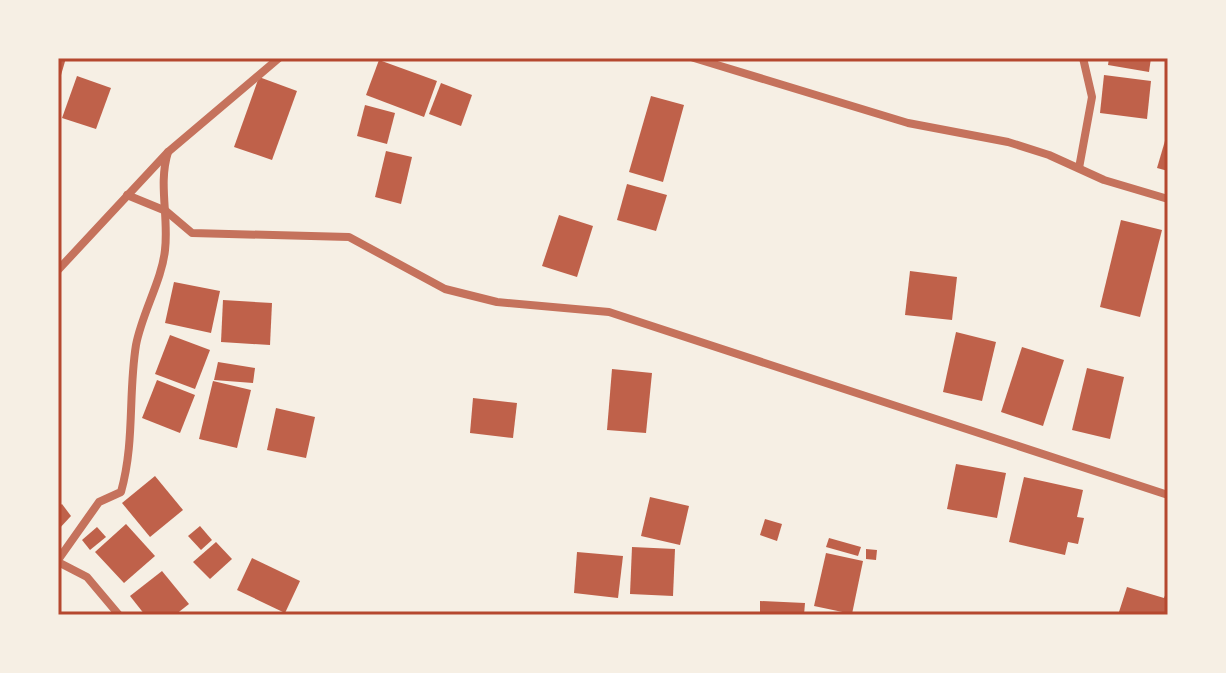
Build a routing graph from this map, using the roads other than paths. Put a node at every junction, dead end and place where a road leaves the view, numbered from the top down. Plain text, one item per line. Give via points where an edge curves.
1 (279, 58) edge
2 (694, 58) edge
3 (1083, 58) edge
4 (168, 152) junction
5 (1079, 168) junction
6 (127, 195) junction
7 (1168, 199) edge
8 (166, 211) junction
9 (58, 270) edge
10 (1168, 495) edge
11 (58, 561) edge
12 (119, 615) edge

1 - 4 street
2 - 5 street via 908,123 1008,142
3 - 5 street via 1092,97
4 - 6 street
4 - 8 street via 162,171
5 - 7 street
6 - 8 street
6 - 9 street
8 - 10 street via 192,233 349,237 445,289 497,302 609,312
8 - 11 street via 165,255 136,346 133,422 121,492 99,502
11 - 12 street via 87,577

